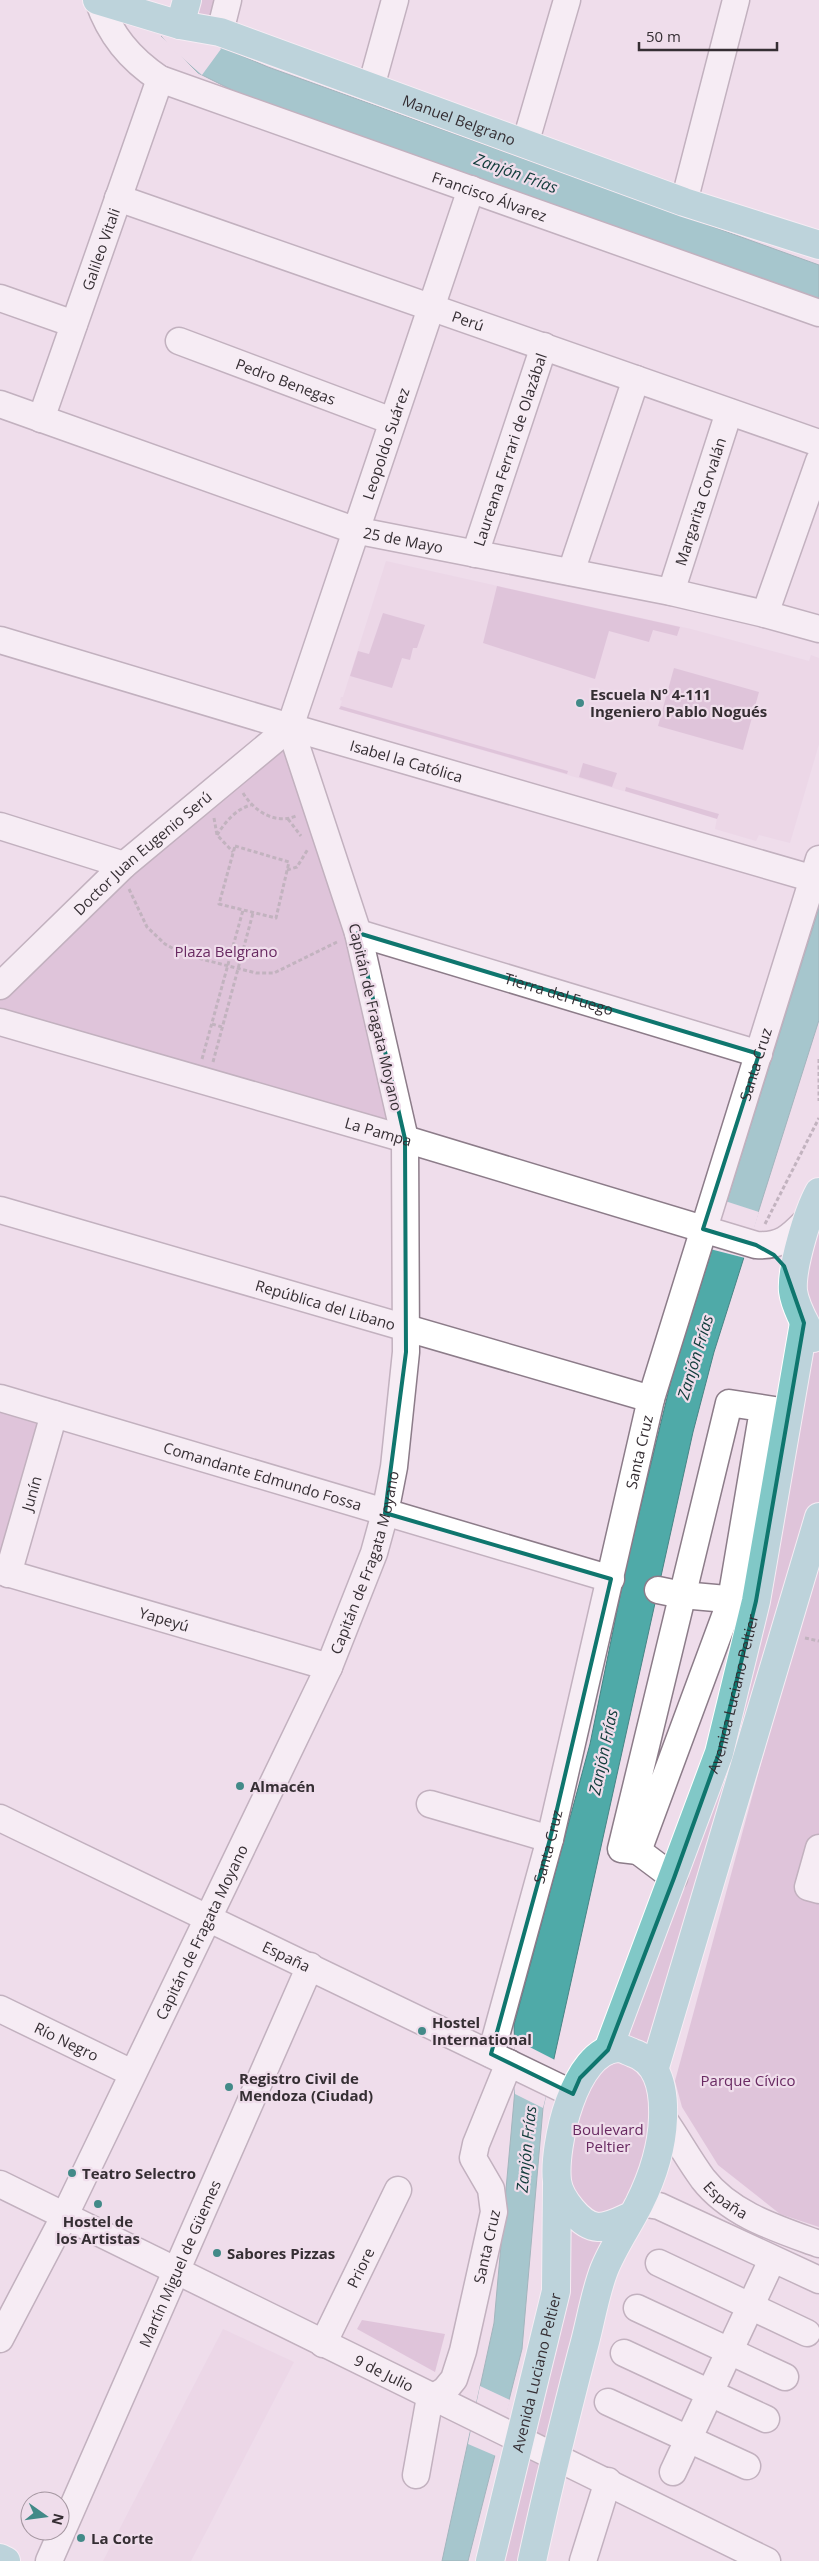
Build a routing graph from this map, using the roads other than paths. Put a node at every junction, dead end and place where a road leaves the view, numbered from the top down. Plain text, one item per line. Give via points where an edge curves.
1 (98, 0) edge
2 (228, 0) edge
3 (395, 0) edge
4 (567, 0) edge
5 (736, 0) edge
6 (179, 8) edge
7 (220, 32) junction
8 (160, 80) junction
9 (371, 87) junction
10 (515, 147) junction
11 (471, 190) junction
12 (118, 198) junction
13 (684, 202) junction
14 (819, 246) edge
15 (0, 298) edge
16 (431, 308) junction
17 (819, 313) edge
18 (74, 324) junction
19 (179, 341) dead end
20 (544, 346) junction
21 (636, 379) junction
22 (0, 404) edge
23 (729, 412) junction
24 (40, 418) junction
25 (392, 421) junction
26 (819, 443) edge
27 (819, 461) edge
28 (354, 530) junction
29 (474, 554) junction
30 (571, 572) junction
31 (671, 592) junction
32 (765, 614) junction
33 (819, 629) edge
34 (0, 640) edge
35 (290, 727) junction
36 (0, 826) edge
37 (816, 869) edge
38 (126, 874) junction
39 (350, 936) junction
40 (0, 986) edge
41 (0, 1022) edge
42 (759, 1054) junction
43 (404, 1139) junction
44 (814, 1205) edge
45 (0, 1210) edge
46 (709, 1231) junction
47 (753, 1244) junction
48 (793, 1291) junction
49 (407, 1328) junction
50 (812, 1334) edge
51 (0, 1398) edge
52 (651, 1399) junction
53 (775, 1411) junction
54 (54, 1414) junction
55 (385, 1513) junction
56 (819, 1517) edge
57 (4, 1573) edge
58 (611, 1579) junction
59 (670, 1592) junction
60 (744, 1601) junction
61 (329, 1668) junction
62 (430, 1804) dead end
63 (0, 1818) edge
64 (550, 1839) junction
65 (819, 1848) edge
66 (638, 1851) junction
67 (674, 1878) junction
68 (819, 1890) edge
69 (208, 1917) junction
70 (310, 1966) junction
71 (0, 2009) edge
72 (608, 2050) junction
73 (505, 2061) junction
74 (655, 2067) junction
75 (132, 2074) junction
76 (561, 2088) junction
77 (663, 2118) junction
78 (557, 2182) junction
79 (0, 2184) edge
80 (398, 2190) dead end
81 (636, 2209) junction
82 (64, 2217) junction
83 (819, 2244) edge
84 (772, 2260) junction
85 (659, 2264) dead end
86 (174, 2272) junction
87 (819, 2280) edge
88 (750, 2306) junction
89 (637, 2308) dead end
90 (807, 2332) dead end
91 (0, 2339) edge
92 (323, 2344) junction
93 (729, 2351) junction
94 (624, 2353) dead end
95 (785, 2377) dead end
96 (710, 2393) junction
97 (431, 2398) junction
98 (608, 2402) dead end
99 (766, 2419) dead end
100 (510, 2434) junction
101 (688, 2439) junction
102 (555, 2456) junction
103 (747, 2466) dead end
104 (673, 2472) dead end
105 (416, 2475) dead end
106 (608, 2481) junction
107 (0, 2558) edge
108 (6, 2561) edge
109 (49, 2561) edge
110 (490, 2561) edge
111 (532, 2561) edge
112 (584, 2561) edge
113 (767, 2561) edge

1 - 6 main road, Manuel Belgrano
1 - 8 street, Manuel Belgrano via 122,47
2 - 7 street
3 - 9 street
4 - 10 street
5 - 13 street
6 - 7 main road, Manuel Belgrano
7 - 9 main road, Manuel Belgrano
8 - 11 street, Francisco Álvarez
8 - 12 street, Galileo Vitali
9 - 10 main road, Manuel Belgrano
10 - 13 main road, Manuel Belgrano
11 - 16 street, Leopoldo Suárez
11 - 17 street, Francisco Álvarez
12 - 16 street, Perú
12 - 18 street, Galileo Vitali
13 - 14 main road, Manuel Belgrano
15 - 18 street
16 - 20 street, Perú
16 - 25 street, Leopoldo Suárez
18 - 24 street, Galileo Vitali
19 - 25 street, Pedro Benegas
20 - 21 street, Perú
20 - 29 street, Laureana Ferrari de Olazábal
21 - 23 street, Perú
21 - 30 street
22 - 24 street, 25 de Mayo
23 - 26 street, Perú
23 - 31 street, Margarita Corvalán
24 - 28 street, 25 de Mayo
25 - 28 street, Leopoldo Suárez
27 - 32 street
28 - 29 street, 25 de Mayo
28 - 35 street, Leopoldo Suárez
29 - 30 street, 25 de Mayo
30 - 31 street, 25 de Mayo
31 - 32 street, 25 de Mayo
32 - 33 street, 25 de Mayo
34 - 35 street, Isabel la Católica
35 - 37 street, Isabel la Católica
35 - 38 street, Doctor Juan Eugenio Serú
35 - 39 street, Capitán de Fragata Moyano
36 - 38 street
37 - 42 street, Santa Cruz
38 - 40 street, Doctor Juan Eugenio Serú
39 - 42 street, Tierra del Fuego
39 - 43 street, Capitán de Fragata Moyano
41 - 43 street, La Pampa
42 - 46 street, Santa Cruz
43 - 46 street, La Pampa
43 - 49 street, Capitán de Fragata Moyano
44 - 47 street, La Pampa via 792,1235 778,1244
44 - 48 main road via 798,1254
45 - 49 street, República del Libano
46 - 47 street, La Pampa
46 - 52 street, Santa Cruz
47 - 48 street, La Pampa via 774,1255 784,1266
48 - 50 main road
49 - 52 street, República del Libano
49 - 55 street, Capitán de Fragata Moyano via 404,1388
50 - 53 main road, Avenida Luciano Peltier
51 - 54 street, Comandante Edmundo Fossa
52 - 58 street, Santa Cruz
53 - 59 street via 729,1403
53 - 60 main road, Avenida Luciano Peltier
54 - 55 street, Comandante Edmundo Fossa
54 - 57 street, Junín
55 - 58 street, Comandante Edmundo Fossa
55 - 61 street, Capitán de Fragata Moyano via 360,1592
56 - 74 main road
57 - 61 street, Yapeyú
58 - 64 street, Santa Cruz
59 - 60 street
59 - 66 street via 621,1849
60 - 66 street
60 - 67 main road, Avenida Luciano Peltier via 719,1753
61 - 69 street, Capitán de Fragata Moyano
62 - 64 street
63 - 69 street, España
64 - 73 street, Santa Cruz
65 - 68 street via 808,1887
66 - 67 street
67 - 72 main road, Avenida Luciano Peltier
69 - 70 street, España
69 - 75 street, Capitán de Fragata Moyano
70 - 73 street, España
70 - 86 street, Martín Miguel de Güemes
71 - 75 street, Río Negro
72 - 74 main road via 621,2048 641,2055
72 - 76 main road, Avenida Luciano Peltier via 580,2078
73 - 76 street, España
73 - 97 street, Santa Cruz via 473,2158 491,2189 494,2212 468,2332 454,2379 445,2390
74 - 77 main road via 662,2092
75 - 82 street, Capitán de Fragata Moyano
76 - 78 main road, Avenida Luciano Peltier
77 - 81 main road via 658,2155
77 - 83 street, España via 704,2180 738,2210 776,2229
78 - 81 main road via 573,2213 587,2225 599,2227
78 - 100 main road, Avenida Luciano Peltier via 556,2291
79 - 82 street, 9 de Julio
80 - 92 street, Priore
81 - 84 street via 659,2206
81 - 102 main road via 604,2270
82 - 86 street, 9 de Julio
82 - 91 street, Capitán de Fragata Moyano
84 - 87 street
84 - 88 street
85 - 88 street
86 - 92 street, 9 de Julio
86 - 109 street, Martín Miguel de Güemes
88 - 90 street
88 - 93 street
89 - 93 street
92 - 97 street, 9 de Julio
93 - 95 street
93 - 96 street
94 - 96 street
96 - 99 street
96 - 101 street
97 - 100 street, 9 de Julio
97 - 105 street
98 - 101 street
100 - 102 street, 9 de Julio
100 - 110 main road, Avenida Luciano Peltier
101 - 103 street
101 - 104 street
102 - 106 street, 9 de Julio
102 - 111 main road
106 - 112 street
106 - 113 street, 9 de Julio
107 - 108 main road

